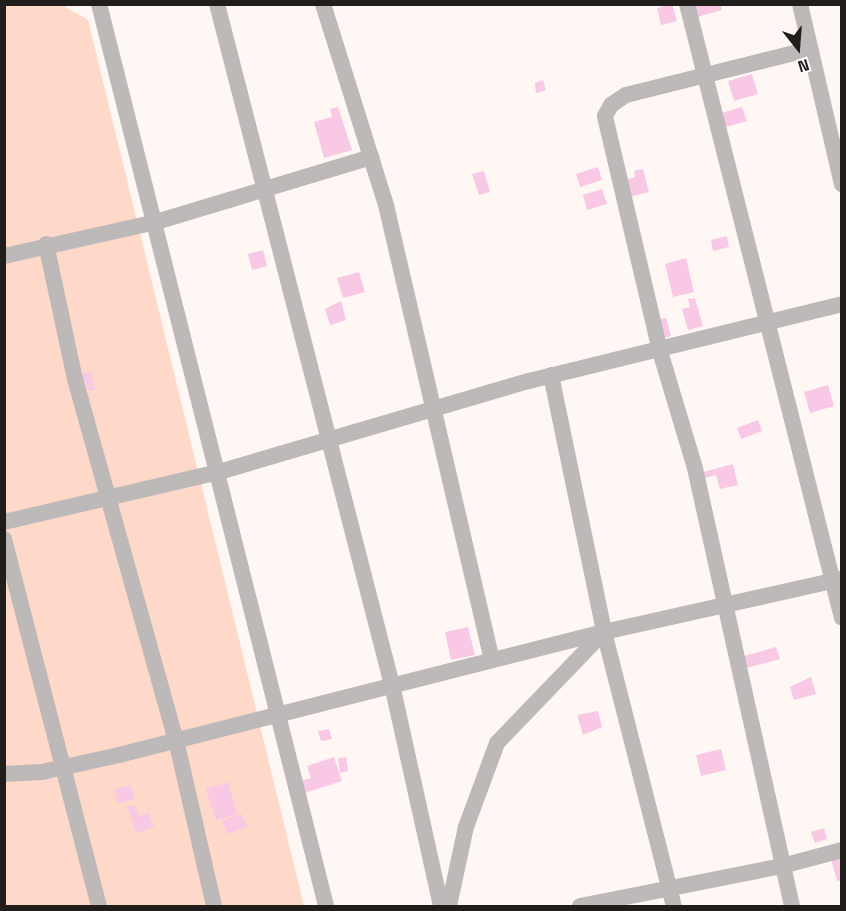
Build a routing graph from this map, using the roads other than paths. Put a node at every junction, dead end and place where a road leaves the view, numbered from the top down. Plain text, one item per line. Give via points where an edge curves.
1 (99, 4) edge
2 (217, 4) edge
3 (323, 4) edge
4 (687, 4) edge
5 (800, 4) edge
6 (810, 49) junction
7 (705, 75) junction
8 (370, 157) junction
9 (842, 184) edge
10 (266, 189) junction
11 (156, 222) junction
12 (46, 244) junction
13 (4, 256) edge
14 (842, 304) edge
15 (766, 324) junction
16 (660, 351) junction
17 (551, 375) junction
18 (435, 408) junction
19 (327, 440) junction
20 (219, 472) junction
21 (108, 499) junction
22 (4, 522) edge
23 (4, 539) edge
24 (838, 580) edge
25 (725, 605) junction
26 (842, 618) edge
27 (604, 632) junction
28 (492, 659) junction
29 (392, 685) junction
30 (280, 716) junction
31 (176, 740) junction
32 (65, 767) junction
33 (4, 774) edge
34 (842, 849) edge
35 (782, 866) junction
36 (670, 888) junction
37 (99, 906) edge
38 (214, 906) edge
39 (326, 906) edge
40 (441, 906) edge
41 (449, 906) edge
42 (580, 906) edge
43 (674, 906) edge
44 (792, 906) edge

1 - 11 street
2 - 10 street
3 - 8 street
4 - 7 street
5 - 6 street
6 - 7 street
6 - 9 street
7 - 15 street
7 - 16 street via 626,95 610,105 605,117
8 - 10 street
8 - 18 street
10 - 11 street
10 - 19 street
11 - 12 street
11 - 20 street
12 - 13 street
12 - 21 street via 75,379
14 - 15 street
15 - 16 street
15 - 24 street
16 - 17 street
16 - 25 street via 690,449
17 - 18 street
17 - 27 street
18 - 19 street
18 - 28 street
19 - 20 street
19 - 29 street
20 - 21 street
20 - 30 street
21 - 22 street
21 - 31 street
23 - 32 street
24 - 25 street
24 - 26 street
25 - 27 street
25 - 35 street
27 - 28 street
27 - 36 street
27 - 41 street via 497,743 466,827
28 - 29 street
29 - 30 street
29 - 40 street
30 - 31 street
30 - 39 street
31 - 32 street
31 - 38 street
32 - 33 street
32 - 37 street
34 - 35 street
35 - 36 street
35 - 44 street
36 - 42 street
36 - 43 street

